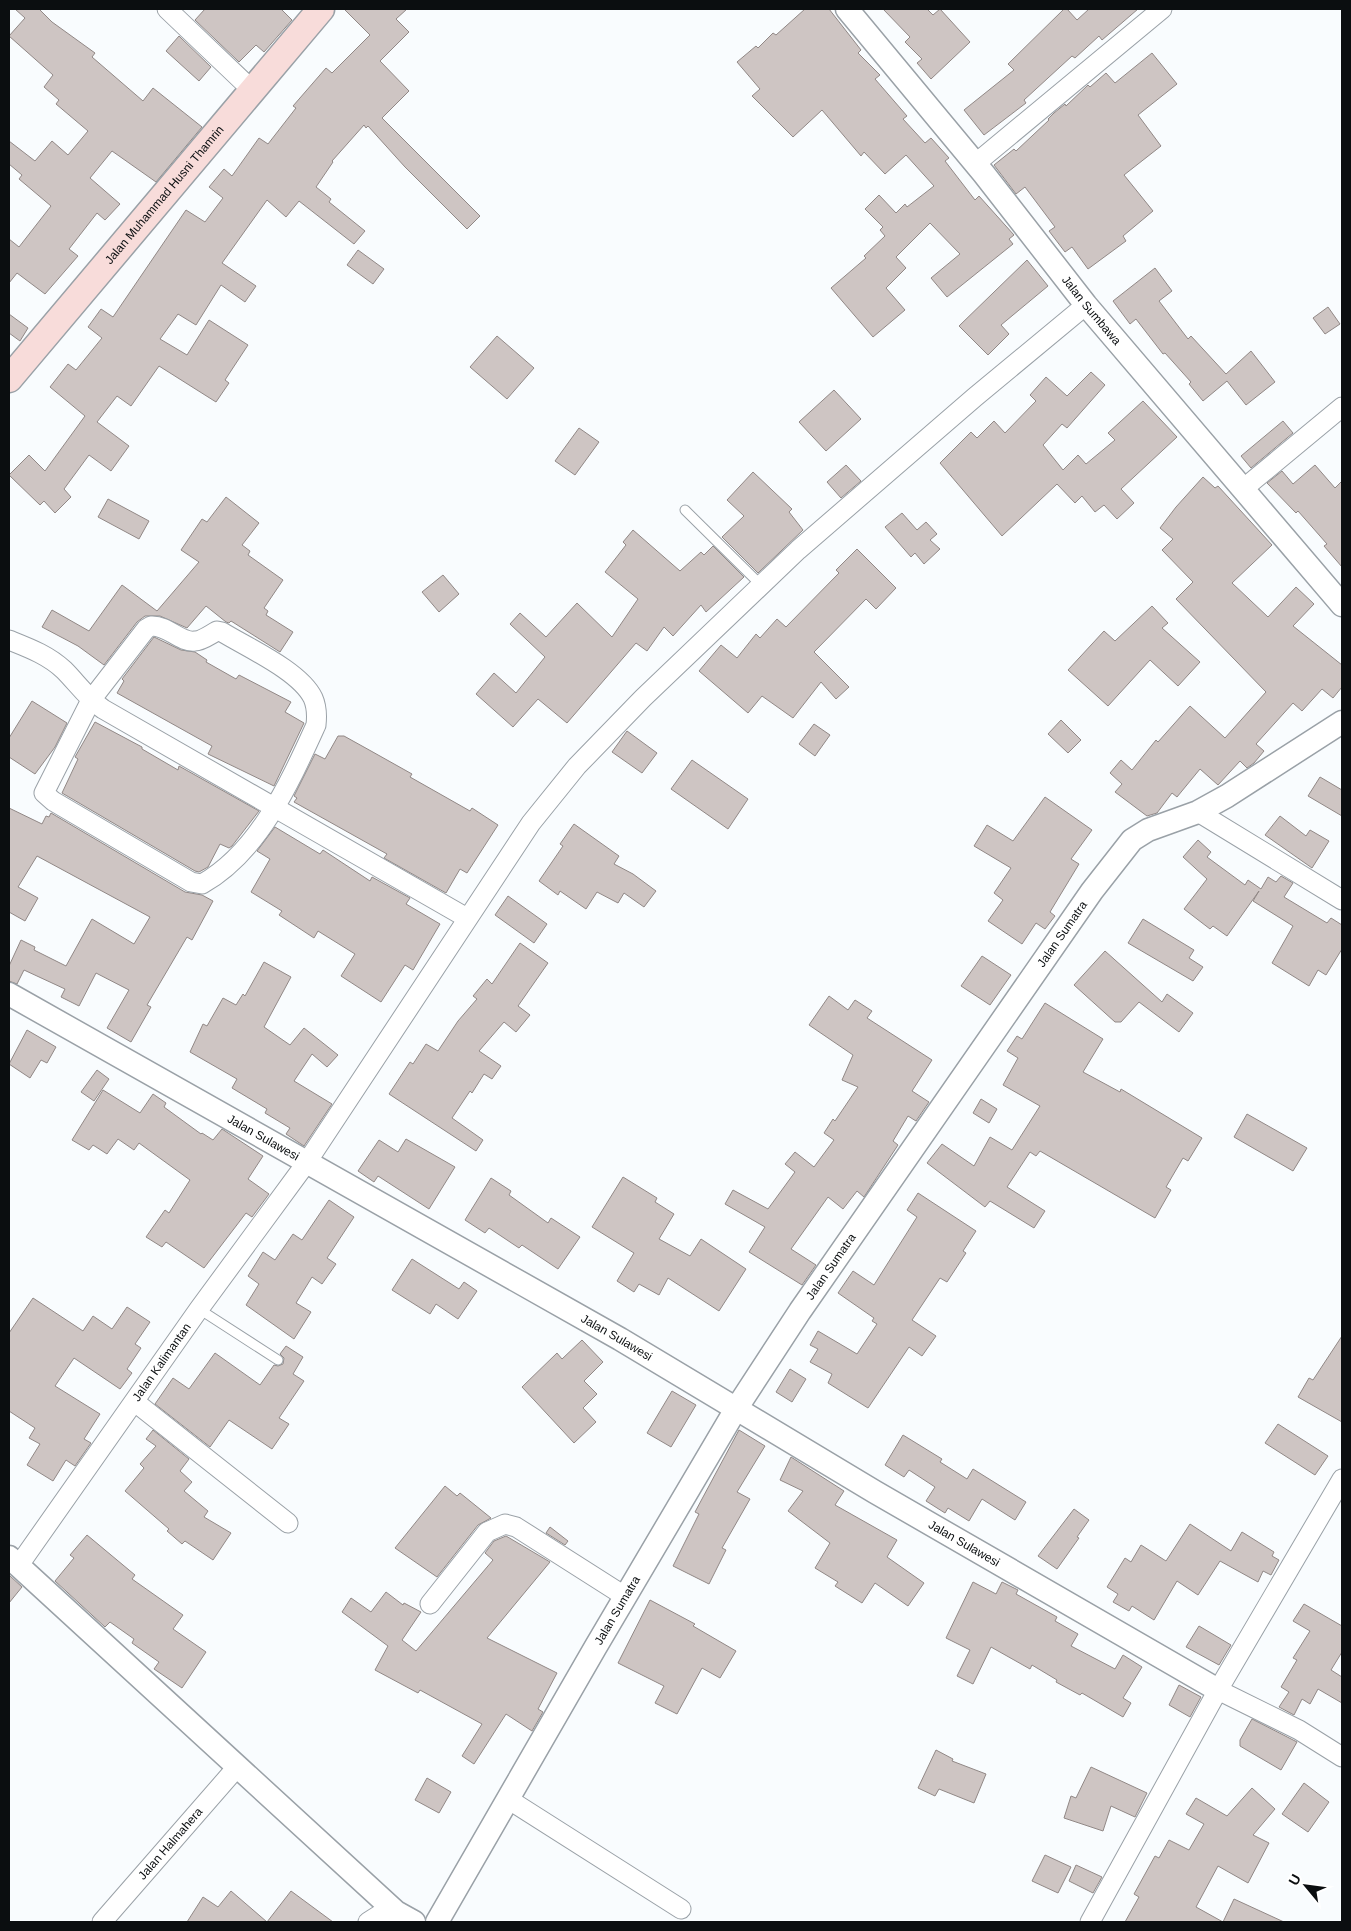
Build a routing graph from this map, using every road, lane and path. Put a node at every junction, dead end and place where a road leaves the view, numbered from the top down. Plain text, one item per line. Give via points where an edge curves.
1 (167, 9) edge
2 (321, 9) edge
3 (847, 9) edge
4 (1162, 9) edge
5 (252, 90) junction
6 (975, 164) junction
7 (1086, 305) junction
8 (9, 379) edge
9 (1342, 407) edge
10 (1243, 489) junction
11 (685, 510) dead end
12 (761, 585) junction
13 (1342, 606) edge
14 (9, 640) edge
15 (91, 700) junction
16 (1342, 722) edge
17 (274, 808) junction
18 (1198, 812) junction
19 (1342, 900) edge
20 (467, 918) junction
21 (9, 994) edge
22 (307, 1162) junction
23 (199, 1309) junction
24 (278, 1360) dead end
25 (135, 1402) junction
26 (736, 1409) junction
27 (1342, 1479) edge
28 (288, 1522) dead end
29 (14, 1561) edge
30 (626, 1597) junction
31 (430, 1604) dead end
32 (1218, 1690) junction
33 (1342, 1757) edge
34 (238, 1766) junction
35 (508, 1799) junction
36 (681, 1909) dead end
37 (405, 1917) edge
38 (102, 1922) edge
39 (368, 1922) edge
40 (437, 1922) edge
41 (1090, 1922) edge

1 - 5 street
2 - 5 main road, Jalan Muhammad Husni Thamrin
3 - 6 street, Jalan Sumbawa
4 - 6 street
5 - 8 main road, Jalan Muhammad Husni Thamrin
6 - 7 street, Jalan Sumbawa
7 - 10 street, Jalan Sumbawa
7 - 12 street, Jalan Kalimantan via 967,404
9 - 10 street
10 - 13 street, Jalan Sumbawa
11 - 12 lane
12 - 20 street, Jalan Kalimantan via 578,766 531,823
14 - 15 street via 41,653 63,669
15 - 17 street
15 - 17 street via 44,793 53,801 191,882 202,884 234,862
15 - 17 street via 151,626 162,626 194,641 222,632 289,673 308,690 317,712 316,725
16 - 18 street, Jalan Sumatra via 1267,772
17 - 20 street
18 - 19 street
18 - 26 street, Jalan Sumatra via 1148,830 1132,840 1121,853 800,1311
20 - 22 street, Jalan Kalimantan
21 - 22 street, Jalan Sulawesi
22 - 23 street, Jalan Kalimantan
22 - 26 street, Jalan Sulawesi via 620,1339
23 - 24 lane
23 - 25 street, Jalan Kalimantan
25 - 28 street
25 - 29 street, Jalan Kalimantan
26 - 30 street, Jalan Sumatra
26 - 32 street, Jalan Sulawesi
27 - 32 street
29 - 34 street
30 - 31 street via 516,1527 505,1524 487,1532
30 - 35 street, Jalan Sumatra
32 - 33 street via 1298,1730
32 - 41 street
34 - 37 street
34 - 38 street, Jalan Halmahera
35 - 36 street
35 - 40 street, Jalan Sumatra
37 - 39 street via 379,1915

